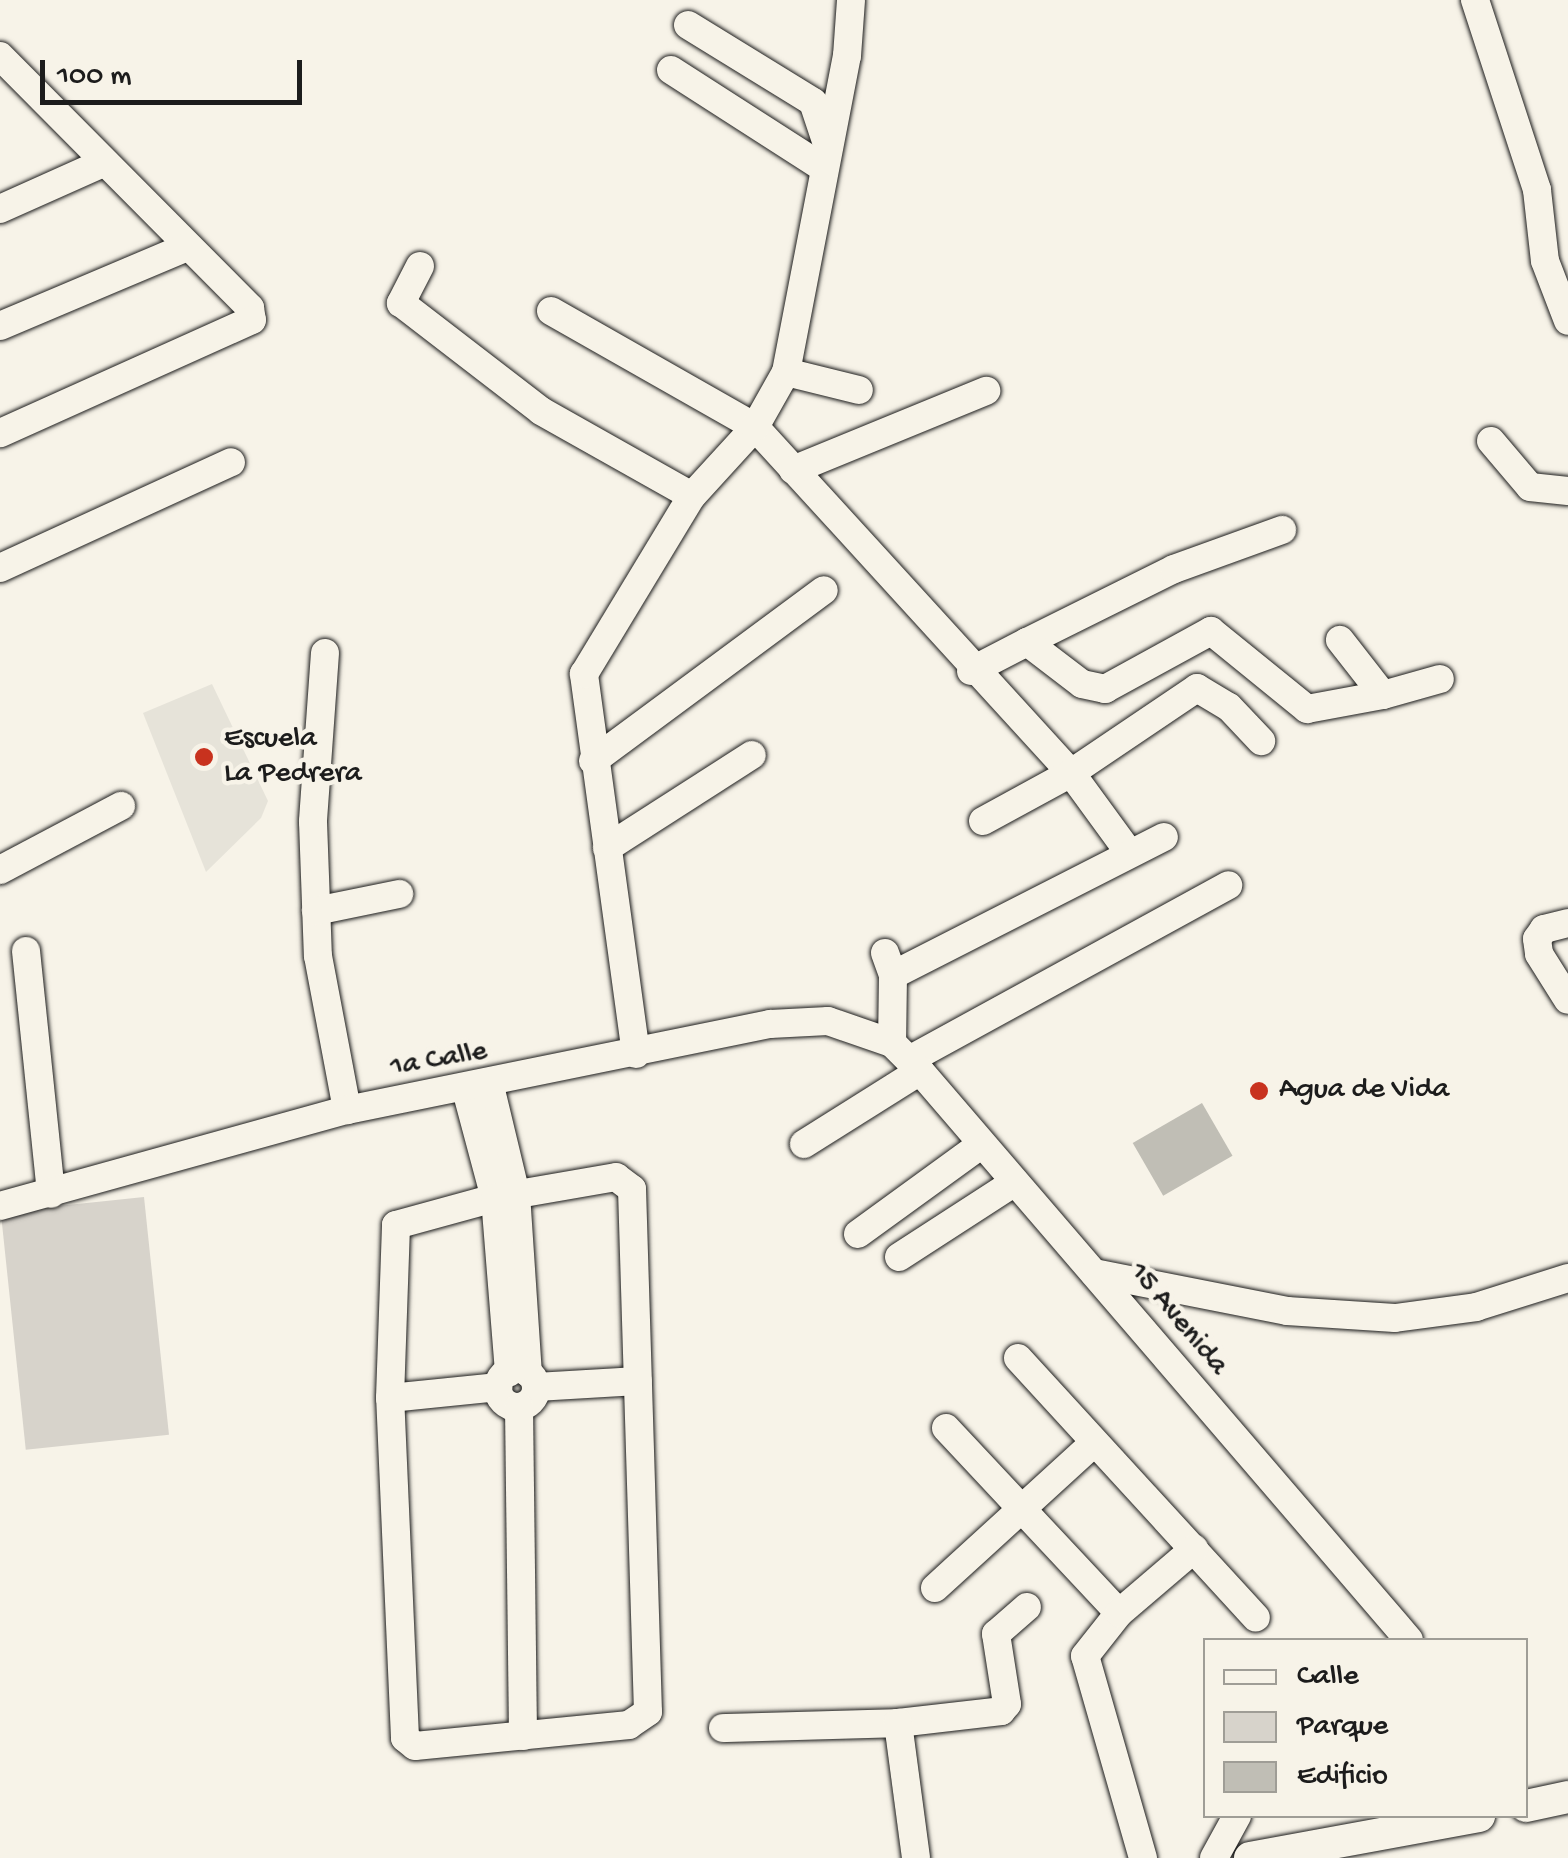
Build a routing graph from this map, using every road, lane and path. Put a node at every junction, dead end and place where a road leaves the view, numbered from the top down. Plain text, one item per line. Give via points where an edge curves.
1 (851, 0) edge
2 (1474, 0) edge
3 (688, 25) dead end
4 (0, 56) edge
5 (671, 70) dead end
6 (12, 86) edge
7 (825, 156) junction
8 (103, 163) junction
9 (0, 209) edge
10 (187, 247) junction
11 (420, 266) dead end
12 (551, 311) dead end
13 (1568, 321) edge
14 (0, 326) edge
15 (786, 372) junction
16 (859, 390) dead end
17 (986, 391) dead end
18 (755, 427) junction
19 (0, 433) edge
20 (1491, 441) dead end
21 (231, 462) dead end
22 (793, 470) junction
23 (1568, 491) edge
24 (692, 496) junction
25 (1282, 530) dead end
26 (0, 568) edge
27 (824, 590) dead end
28 (1340, 640) dead end
29 (1027, 642) junction
30 (325, 653) dead end
31 (971, 670) junction
32 (1440, 679) dead end
33 (1383, 695) junction
34 (1261, 741) dead end
35 (752, 755) dead end
36 (593, 761) junction
37 (1071, 774) junction
38 (121, 806) dead end
39 (983, 822) dead end
40 (1164, 837) dead end
41 (607, 848) junction
42 (1130, 854) junction
43 (0, 870) edge
44 (1228, 885) dead end
45 (399, 894) dead end
46 (316, 911) junction
47 (1568, 923) edge
48 (26, 951) dead end
49 (1568, 1000) edge
50 (636, 1054) junction
51 (907, 1058) junction
52 (478, 1088) junction
53 (347, 1110) junction
54 (804, 1144) dead end
55 (982, 1144) junction
56 (1015, 1182) junction
57 (51, 1194) junction
58 (506, 1196) junction
59 (0, 1206) edge
60 (858, 1234) dead end
61 (899, 1258) dead end
62 (1094, 1273) junction
63 (1568, 1278) edge
64 (1018, 1358) dead end
65 (638, 1381) junction
66 (518, 1385) junction
67 (390, 1398) junction
68 (946, 1428) dead end
69 (1094, 1443) junction
70 (1021, 1506) junction
71 (1194, 1549) junction
72 (935, 1588) dead end
73 (1027, 1607) dead end
74 (1119, 1612) junction
75 (1256, 1618) dead end
76 (1408, 1638) edge
77 (898, 1723) junction
78 (723, 1728) dead end
79 (523, 1736) junction
80 (1236, 1818) edge
81 (1468, 1818) edge
82 (916, 1858) edge
83 (1143, 1858) edge
84 (1214, 1858) edge
85 (1251, 1858) edge

1 - 7 street via 851,32
2 - 13 street via 1532,172 1545,261
3 - 7 street via 813,102
4 - 6 street
5 - 7 street
6 - 8 street
7 - 15 street
8 - 9 street
8 - 10 street
10 - 14 street
10 - 19 street via 250,308 246,326
11 - 24 street via 401,302 541,411
12 - 18 street
15 - 16 street
15 - 18 street
17 - 22 street
18 - 22 street
18 - 24 street
20 - 23 street via 1530,487
21 - 26 street
22 - 31 street
24 - 36 street via 586,667
25 - 29 street via 1174,569
27 - 36 street
28 - 33 street
29 - 31 street
29 - 33 street via 1095,690 1211,632 1307,708
30 - 46 street via 313,822
31 - 37 street
32 - 33 street
34 - 37 street via 1229,707 1197,688
35 - 41 street
36 - 41 street
37 - 39 street
37 - 42 street
38 - 43 street
40 - 42 street
41 - 50 street
42 - 51 street via 889,964
44 - 51 street
45 - 46 street
46 - 53 street via 334,1063
47 - 49 street via 1544,929 1537,938 1539,954
48 - 57 street
50 - 51 street, 1a Calle via 770,1024 828,1022
50 - 52 street, 1a Calle
51 - 54 street
51 - 55 street, 15 Avenida
52 - 53 street, 1a Calle
52 - 58 street
53 - 57 street, 1a Calle
55 - 56 street, 15 Avenida
55 - 60 street
56 - 61 street
56 - 62 street, 15 Avenida
57 - 59 street, 1a Calle
58 - 65 street via 626,1180 632,1189
58 - 66 street
58 - 67 street via 396,1225
62 - 63 street via 1287,1311 1395,1318 1476,1307
62 - 76 street, 15 Avenida
64 - 69 street
65 - 66 street
65 - 79 street via 648,1712 629,1724
66 - 67 street
66 - 79 street
67 - 79 street via 405,1738 415,1746
68 - 70 street
69 - 70 street
69 - 71 street
70 - 72 street
70 - 74 street
71 - 74 street
71 - 75 street
73 - 77 street via 996,1634 1007,1704 1001,1712
74 - 83 street via 1088,1646 1085,1668
77 - 78 street
77 - 82 street
80 - 84 street
81 - 85 main road

